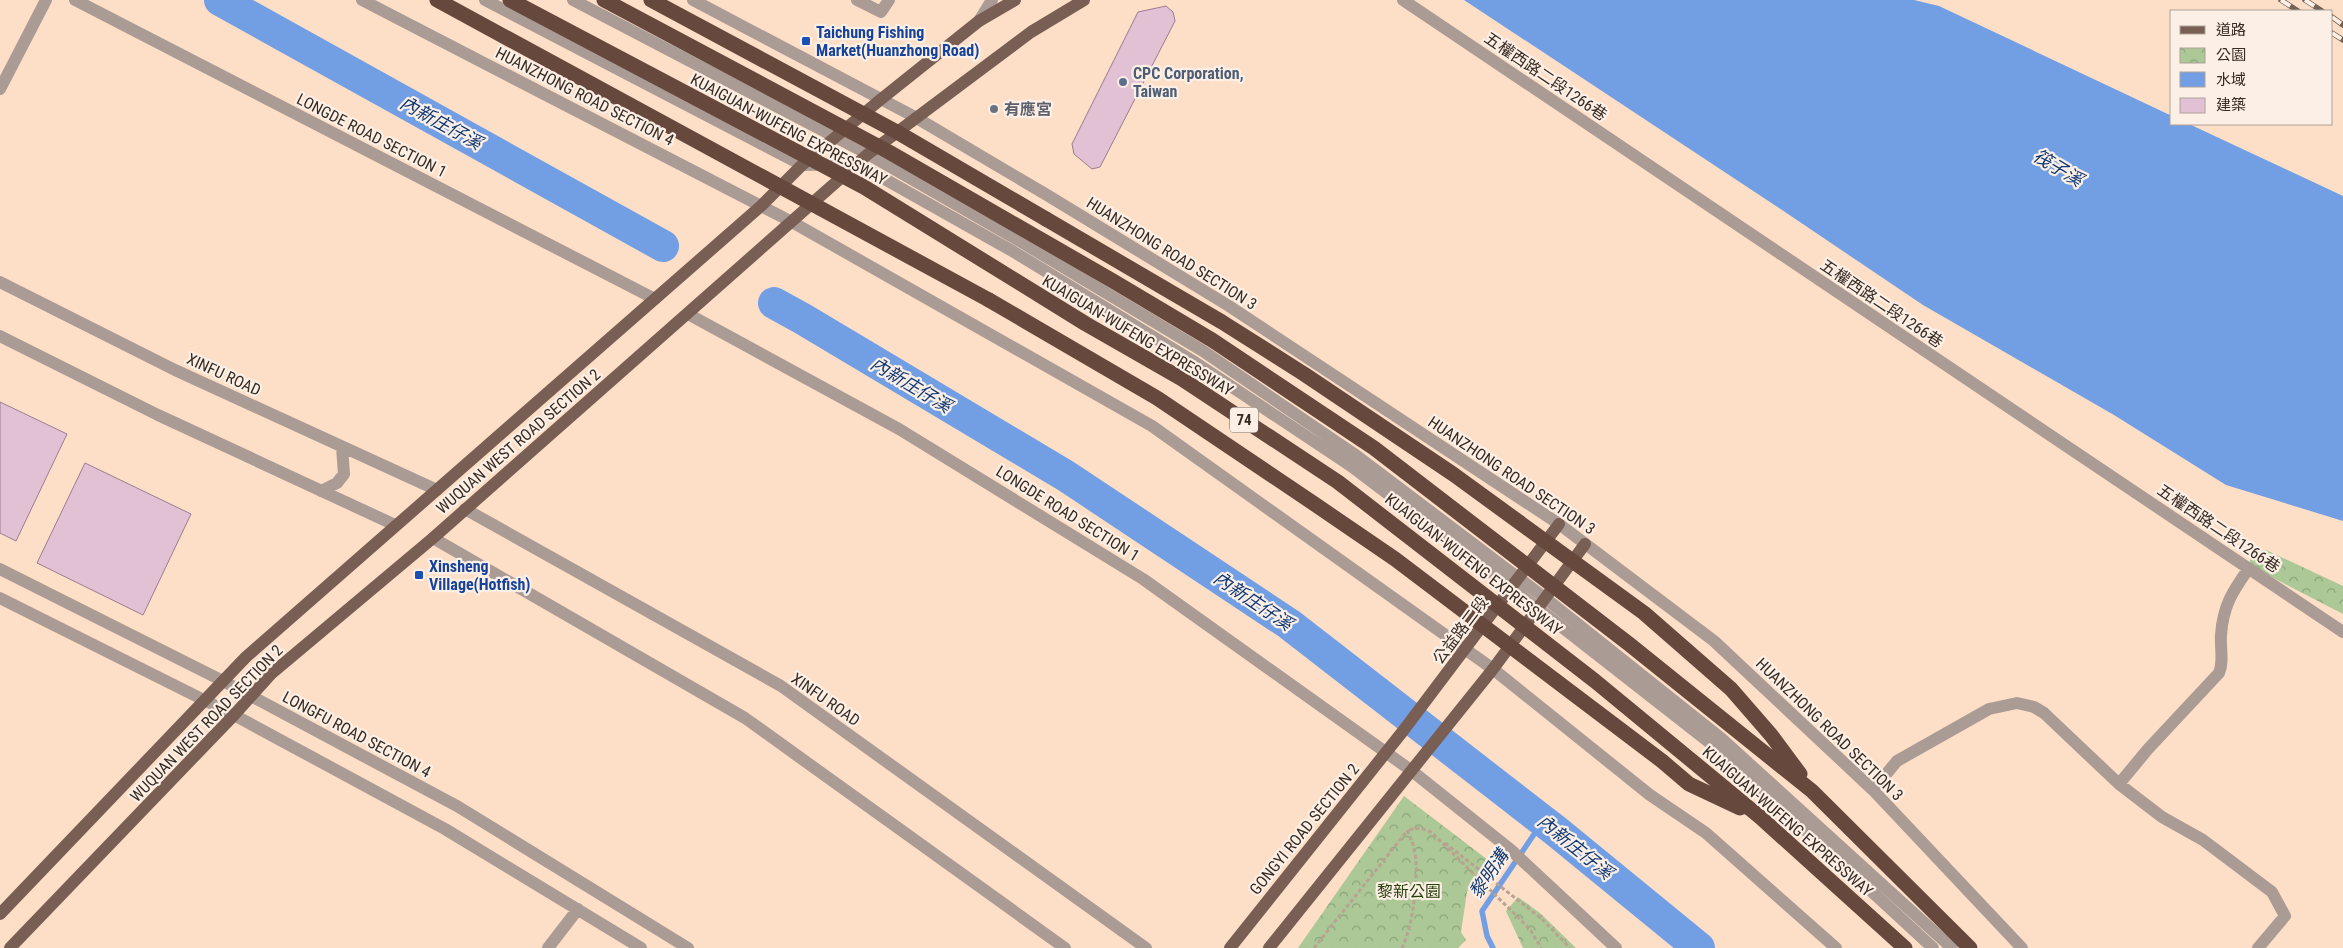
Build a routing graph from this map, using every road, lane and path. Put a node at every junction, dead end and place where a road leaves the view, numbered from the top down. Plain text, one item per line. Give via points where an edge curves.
1 (46, 0) edge
2 (76, 0) edge
3 (362, 0) edge
4 (437, 0) edge
5 (486, 0) edge
6 (510, 0) edge
7 (573, 0) edge
8 (604, 0) edge
9 (651, 0) edge
10 (693, 0) edge
11 (857, 0) edge
12 (889, 0) edge
13 (992, 0) edge
14 (1015, 0) edge
15 (1084, 0) edge
16 (1404, 0) edge
17 (980, 21) junction
18 (0, 89) edge
19 (880, 100) junction
20 (865, 114) junction
21 (915, 117) junction
22 (897, 132) junction
23 (836, 137) junction
24 (868, 154) junction
25 (858, 164) junction
26 (802, 165) junction
27 (780, 186) junction
28 (810, 203) junction
29 (761, 206) junction
30 (792, 222) junction
31 (0, 282) edge
32 (655, 299) junction
33 (688, 314) junction
34 (0, 336) edge
35 (342, 447) junction
36 (321, 490) junction
37 (436, 490) junction
38 (465, 509) junction
39 (1559, 524) junction
40 (395, 525) junction
41 (433, 538) junction
42 (1585, 544) junction
43 (2249, 568) junction
44 (0, 569) edge
45 (1516, 583) junction
46 (0, 598) edge
47 (1545, 598) junction
48 (1537, 609) junction
49 (2343, 632) edge
50 (1465, 649) junction
51 (1493, 669) junction
52 (223, 681) junction
53 (251, 696) junction
54 (205, 701) junction
55 (234, 716) junction
56 (1404, 730) joint
57 (1386, 752) junction
58 (1412, 771) junction
59 (2119, 784) junction
60 (1873, 790) junction
61 (1812, 791) junction
62 (1760, 817) junction
63 (1408, 830) junction
64 (1431, 832) junction
65 (578, 909) junction
66 (0, 914) edge
67 (10, 948) edge
68 (548, 948) edge
69 (641, 948) edge
70 (688, 948) edge
71 (1065, 948) edge
72 (1146, 948) edge
73 (1230, 948) edge
74 (1269, 948) edge
75 (1314, 948) edge
76 (1402, 948) edge
77 (1541, 948) edge
78 (1570, 948) edge
79 (1616, 948) edge
80 (1836, 948) edge
81 (1904, 948) edge
82 (1933, 948) edge
83 (1952, 948) edge
84 (1970, 948) edge
85 (2022, 948) edge
86 (2258, 948) edge

1 - 18 street
2 - 32 street, LONGDE ROAD SECTION 1
3 - 29 street, HUANZHONG ROAD SECTION 4
4 - 27 highway
5 - 26 street
6 - 62 highway, KUAIGUAN-WUFENG EXPRESSWAY / 74, bridge via 864,187 1086,324 1182,379 1338,482 1595,681
7 - 23 street
8 - 61 highway, KUAIGUAN-WUFENG EXPRESSWAY, bridge via 889,152 1212,340 1374,448 1629,644
9 - 20 highway
10 - 19 street
11 - 12 street via 881,12
13 - 17 street
14 - 17 main road, WUQUAN WEST ROAD SECTION 2
15 - 21 main road, WUQUAN WEST ROAD SECTION 2 via 1031,32
16 - 43 street, 五權西路二段1266巷
17 - 19 main road, WUQUAN WEST ROAD SECTION 2
19 - 20 main road, WUQUAN WEST ROAD SECTION 2
19 - 21 street
20 - 22 highway
20 - 23 main road, WUQUAN WEST ROAD SECTION 2
21 - 22 main road, WUQUAN WEST ROAD SECTION 2
21 - 39 street, HUANZHONG ROAD SECTION 3 via 1229,306
22 - 24 main road, WUQUAN WEST ROAD SECTION 2
22 - 61 highway, bridge via 1222,322 1453,474 1644,613 1731,689 1772,736
23 - 24 street
23 - 26 main road, WUQUAN WEST ROAD SECTION 2
24 - 25 main road, WUQUAN WEST ROAD SECTION 2
24 - 45 street via 1203,351 1357,456
25 - 26 street
25 - 28 main road, WUQUAN WEST ROAD SECTION 2
25 - 45 street via 1014,252 1193,361 1351,466
26 - 27 main road, WUQUAN WEST ROAD SECTION 2
27 - 28 highway
27 - 29 main road, WUQUAN WEST ROAD SECTION 2
28 - 30 main road, WUQUAN WEST ROAD SECTION 2
28 - 62 highway, bridge via 989,300 1157,398 1387,554 1689,784
29 - 30 street, HUANZHONG ROAD SECTION 4
29 - 32 main road, WUQUAN WEST ROAD SECTION 2
30 - 33 main road, WUQUAN WEST ROAD SECTION 2
30 - 50 street via 1152,426
31 - 35 street, XINFU ROAD via 175,370
32 - 37 main road, WUQUAN WEST ROAD SECTION 2
33 - 38 main road, WUQUAN WEST ROAD SECTION 2
33 - 57 street, LONGDE ROAD SECTION 1 via 899,429 1143,578
34 - 36 street
35 - 36 street via 344,474 336,483
35 - 37 street, XINFU ROAD
36 - 40 street
37 - 40 main road, WUQUAN WEST ROAD SECTION 2
38 - 41 main road, WUQUAN WEST ROAD SECTION 2
38 - 72 street, XINFU ROAD via 781,686
39 - 42 street, HUANZHONG ROAD SECTION 3
39 - 45 main road, 公益路二段
40 - 52 main road, WUQUAN WEST ROAD SECTION 2
41 - 53 main road, WUQUAN WEST ROAD SECTION 2 via 271,674
41 - 71 street via 745,718
42 - 47 main road
42 - 60 street, HUANZHONG ROAD SECTION 3 via 1714,642
43 - 49 street, 五權西路二段1266巷
43 - 59 street via 2226,602 2223,612 2219,673
44 - 52 street, LONGFU ROAD SECTION 4
45 - 47 street
45 - 48 street
45 - 50 main road, 公益路二段
46 - 54 street
47 - 48 main road
47 - 83 street via 1722,739
48 - 51 main road
48 - 82 street via 1714,746
50 - 51 street
50 - 56 main road, 公益路二段
51 - 58 main road
51 - 80 street via 1650,795 1706,833
52 - 53 street, LONGFU ROAD SECTION 4
52 - 54 main road, WUQUAN WEST ROAD SECTION 2
53 - 55 main road, WUQUAN WEST ROAD SECTION 2
53 - 70 street, LONGFU ROAD SECTION 4 via 457,806
54 - 55 street
54 - 66 main road, WUQUAN WEST ROAD SECTION 2
55 - 65 street via 445,829
55 - 67 main road, WUQUAN WEST ROAD SECTION 2
56 - 57 main road, GONGYI ROAD SECTION 2
57 - 58 street, LONGDE ROAD SECTION 1
57 - 73 main road, GONGYI ROAD SECTION 2
58 - 74 main road
58 - 79 street, LONGDE ROAD SECTION 1 via 1511,850
59 - 60 street via 2044,713 2017,703 1989,709 1897,761
59 - 86 street via 2162,817 2204,840 2272,892 2285,916
60 - 85 street, HUANZHONG ROAD SECTION 3
61 - 84 highway, KUAIGUAN-WUFENG EXPRESSWAY, bridge
62 - 81 highway, KUAIGUAN-WUFENG EXPRESSWAY / 74, bridge
63 - 64 path via 1420,828
63 - 75 path
63 - 76 path via 1414,850 1414,882 1412,913
64 - 77 path via 1530,929
64 - 78 path via 1542,919
65 - 68 street
65 - 69 street

